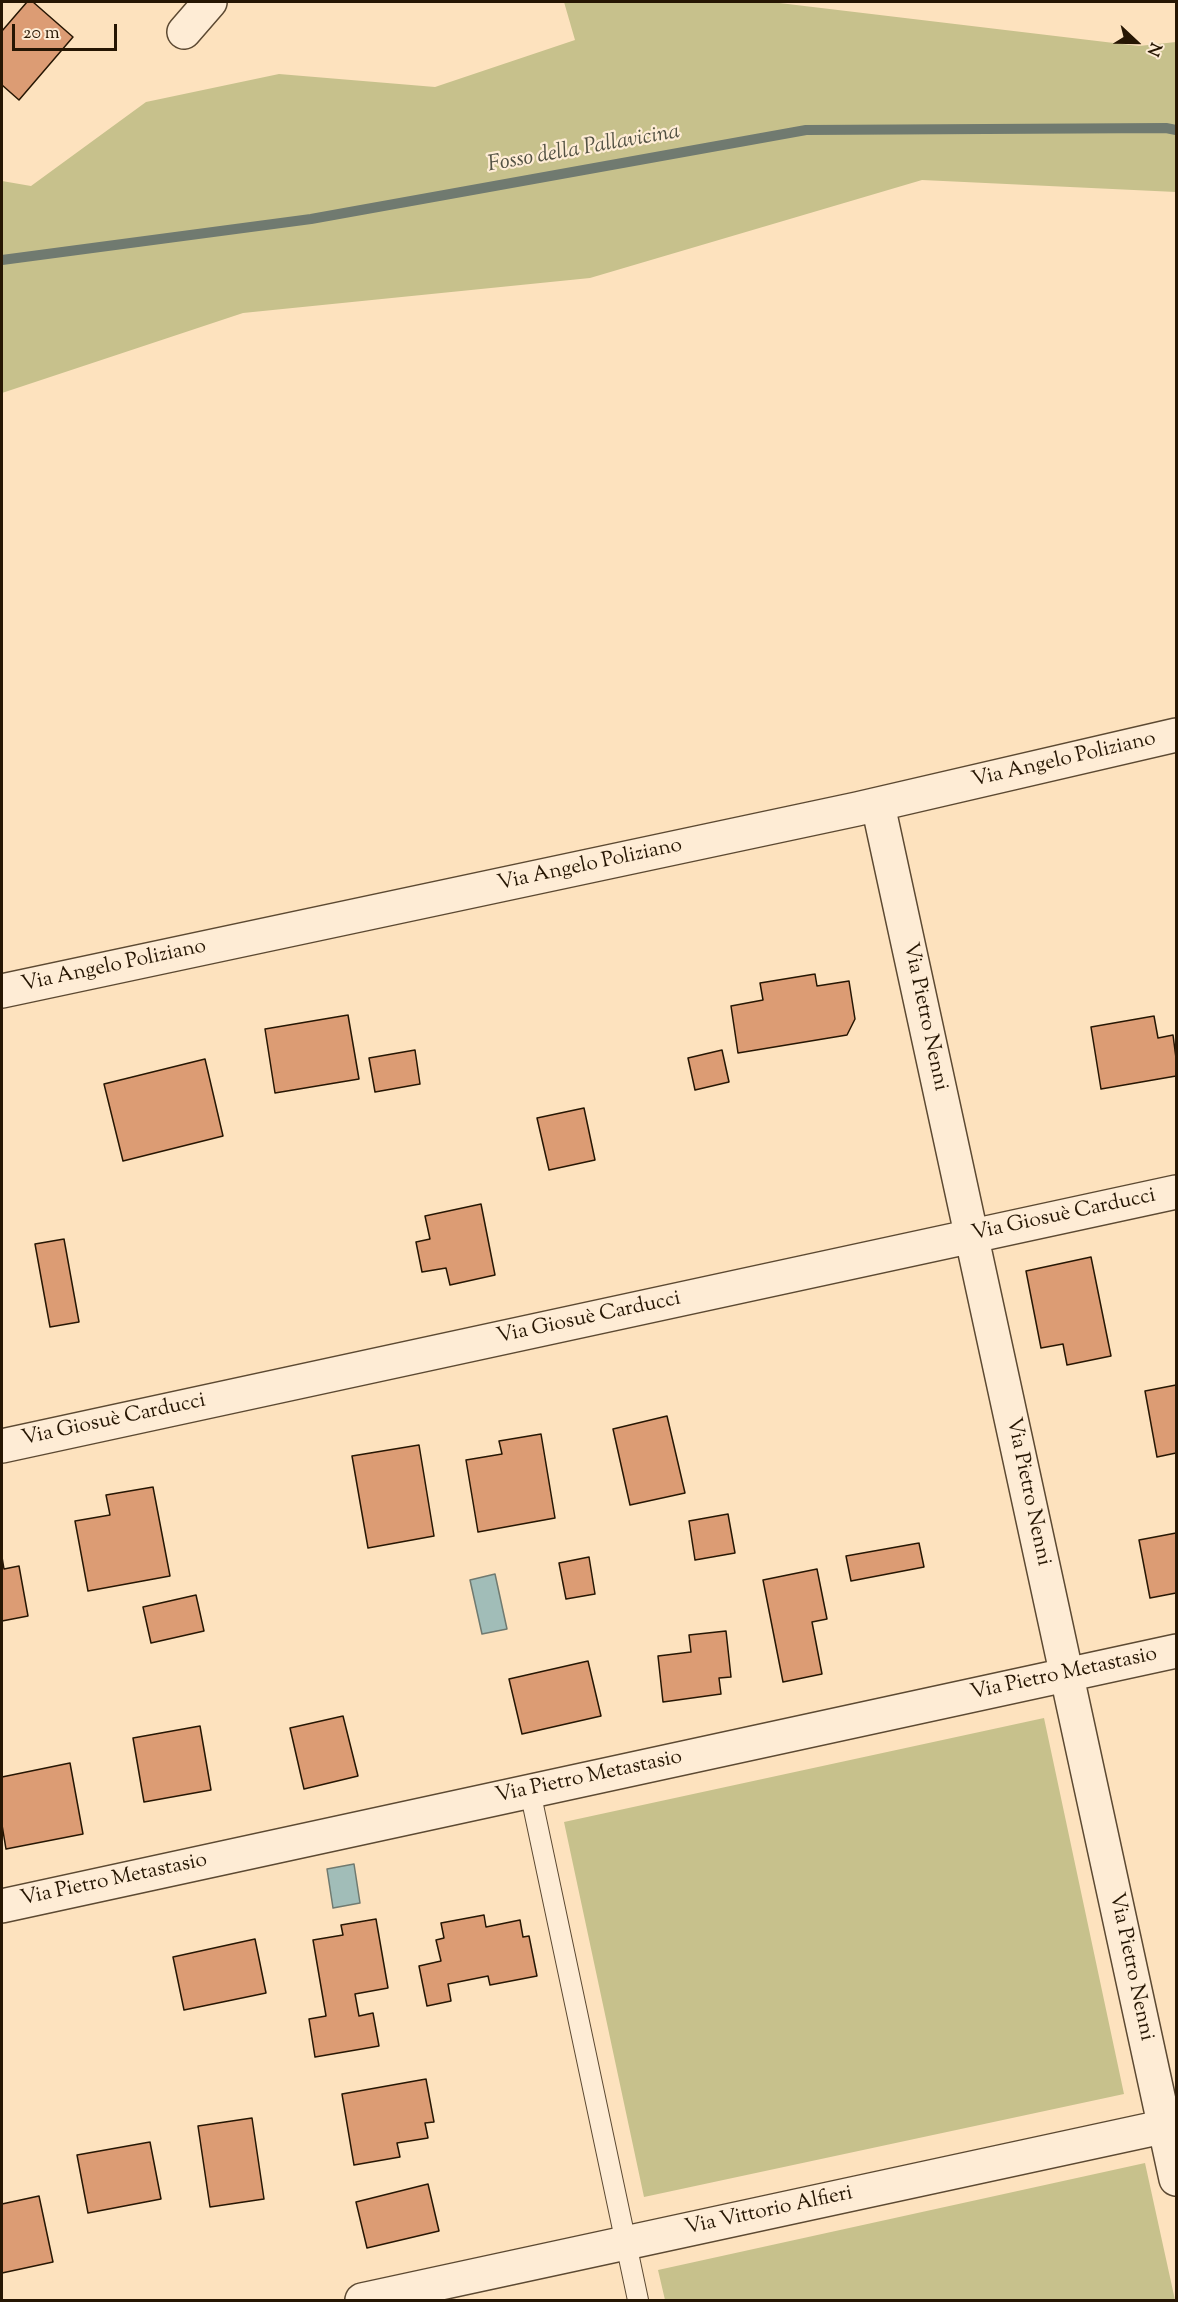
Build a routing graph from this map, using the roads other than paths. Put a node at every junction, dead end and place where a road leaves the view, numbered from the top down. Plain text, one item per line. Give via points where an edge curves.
1 (210, 2) edge
2 (184, 32) dead end
3 (1176, 735) edge
4 (878, 805) junction
5 (2, 991) edge
6 (1176, 1192) edge
7 (972, 1236) junction
8 (2, 1446) edge
9 (1176, 1651) edge
10 (1067, 1675) junction
11 (530, 1791) junction
12 (2, 1906) edge
13 (1171, 2125) edge
14 (1176, 2180) edge
15 (625, 2243) junction
16 (362, 2301) edge
17 (638, 2301) edge

1 - 2 street
3 - 4 street, Via Angelo Poliziano
4 - 5 street, Via Angelo Poliziano
4 - 7 street, Via Pietro Nenni
6 - 7 street, Via Giosuè Carducci
7 - 8 street, Via Giosuè Carducci
7 - 10 street, Via Pietro Nenni
9 - 10 street, Via Pietro Metastasio
10 - 11 street, Via Pietro Metastasio
10 - 13 street, Via Pietro Nenni
11 - 12 street, Via Pietro Metastasio
11 - 15 lane
13 - 14 street, Via Pietro Nenni
13 - 15 street, Via Vittorio Alfieri
15 - 16 street, Via Vittorio Alfieri
15 - 17 lane

